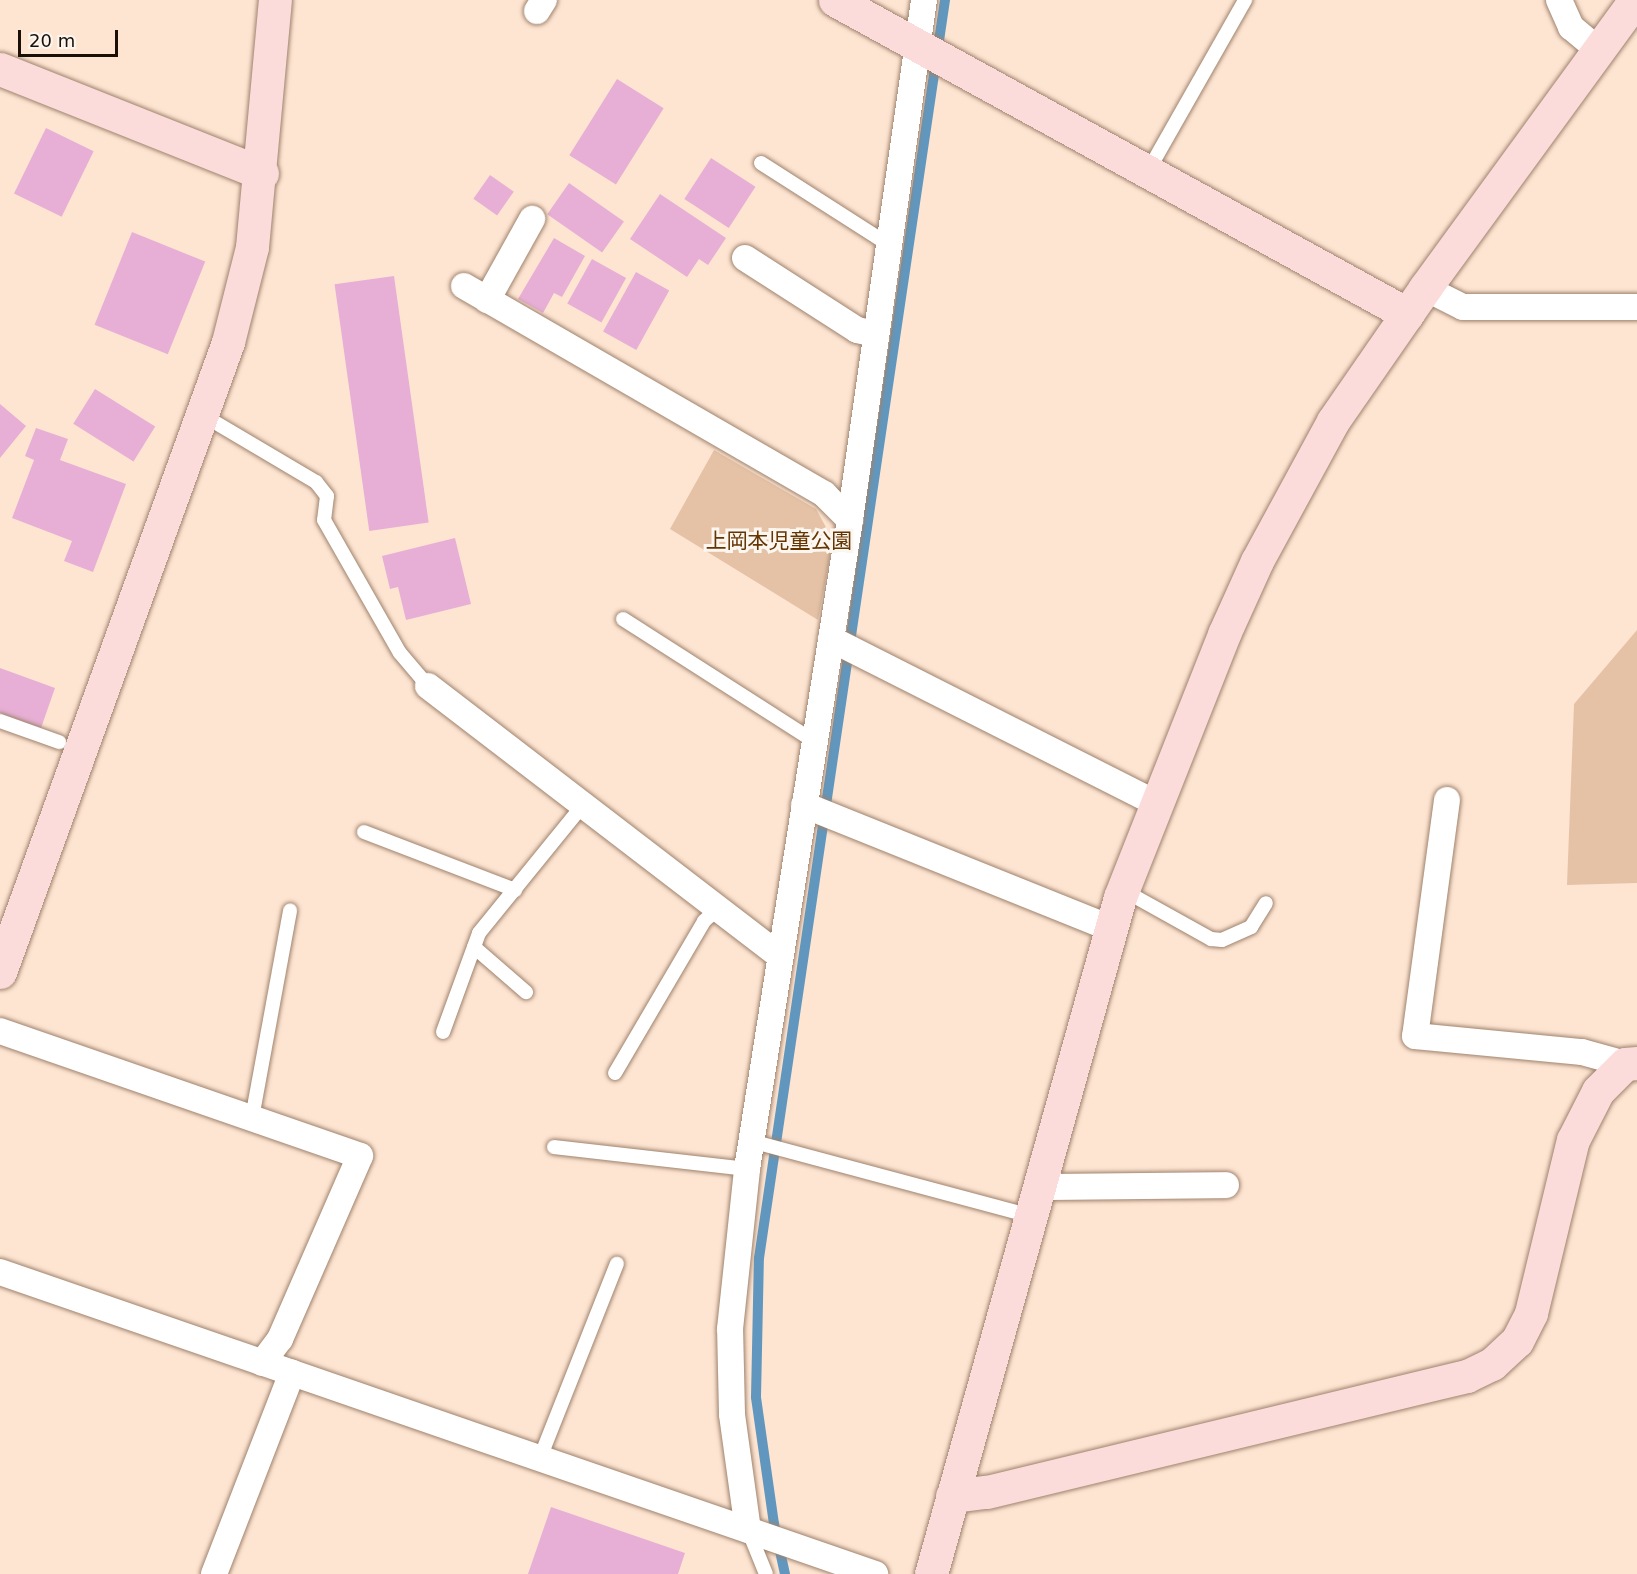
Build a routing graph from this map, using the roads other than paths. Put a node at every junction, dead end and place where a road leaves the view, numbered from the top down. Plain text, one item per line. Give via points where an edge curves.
1 (275, 0) edge
2 (835, 0) edge
3 (924, 0) edge
4 (1245, 0) edge
5 (1559, 0) edge
6 (1635, 0) edge
7 (922, 46) junction
8 (1598, 49) junction
9 (0, 69) edge
10 (761, 163) dead end
11 (1148, 171) junction
12 (262, 173) junction
13 (532, 219) dead end
14 (889, 245) junction
15 (745, 258) dead end
16 (464, 286) dead end
17 (488, 300) junction
18 (1416, 301) junction
19 (1637, 307) edge
20 (876, 334) junction
21 (201, 414) junction
22 (850, 520) junction
23 (623, 619) dead end
24 (843, 646) junction
25 (429, 686) joint
26 (0, 721) edge
27 (814, 741) junction
28 (59, 742) dead end
29 (1447, 800) dead end
30 (1156, 803) junction
31 (584, 804) junction
32 (817, 811) junction
33 (364, 832) dead end
34 (515, 890) junction
35 (1123, 890) junction
36 (1266, 903) dead end
37 (719, 909) junction
38 (290, 910) dead end
39 (1112, 928) junction
40 (474, 947) junction
41 (780, 956) junction
42 (0, 972) edge
43 (526, 992) dead end
44 (0, 1031) edge
45 (442, 1032) dead end
46 (1631, 1063) edge
47 (615, 1073) dead end
48 (252, 1118) junction
49 (756, 1142) junction
50 (554, 1147) dead end
51 (747, 1169) junction
52 (1226, 1185) dead end
53 (1035, 1201) junction
54 (617, 1264) dead end
55 (0, 1272) edge
56 (262, 1362) junction
57 (292, 1372) junction
58 (540, 1458) junction
59 (952, 1496) junction
60 (754, 1532) junction
61 (214, 1574) edge
62 (766, 1574) edge
63 (874, 1574) edge
64 (931, 1574) edge

1 - 12 street
2 - 7 street
3 - 7 street
4 - 11 lane
5 - 8 street via 1571,27
6 - 8 street
7 - 11 street
7 - 14 street
8 - 18 street
9 - 12 street
10 - 14 lane
11 - 18 street
12 - 21 street via 252,247 228,342
13 - 17 street
14 - 20 street
15 - 20 street via 857,330
16 - 17 street
17 - 22 street via 824,494
18 - 19 street via 1462,307
18 - 30 street via 1333,421 1262,552 1215,655
20 - 22 street
21 - 25 lane via 316,482 327,496 324,520 400,653
21 - 42 street
22 - 24 street
23 - 27 lane
24 - 27 street
24 - 30 street
25 - 31 street
26 - 28 lane
27 - 32 street
29 - 46 street via 1415,1036 1582,1052
30 - 35 street
31 - 34 lane
31 - 37 street
32 - 39 street
32 - 41 street
33 - 34 lane
34 - 40 lane via 479,933
35 - 36 lane via 1211,939 1222,940 1251,927
35 - 39 street
37 - 41 street
37 - 47 lane via 704,921
38 - 48 lane
39 - 53 street
40 - 43 lane
40 - 45 lane
41 - 49 street
44 - 48 street
46 - 59 street via 1598,1091 1573,1140 1530,1313 1517,1341 1492,1364 1467,1376 987,1492
48 - 56 street via 360,1156 280,1340
49 - 51 street
49 - 53 lane
50 - 51 lane
51 - 60 street via 730,1329 732,1414
52 - 53 street
53 - 59 street
54 - 58 lane
55 - 56 street
56 - 57 street
57 - 58 street
57 - 61 street
58 - 60 street
59 - 64 street
60 - 62 lane
60 - 63 street

